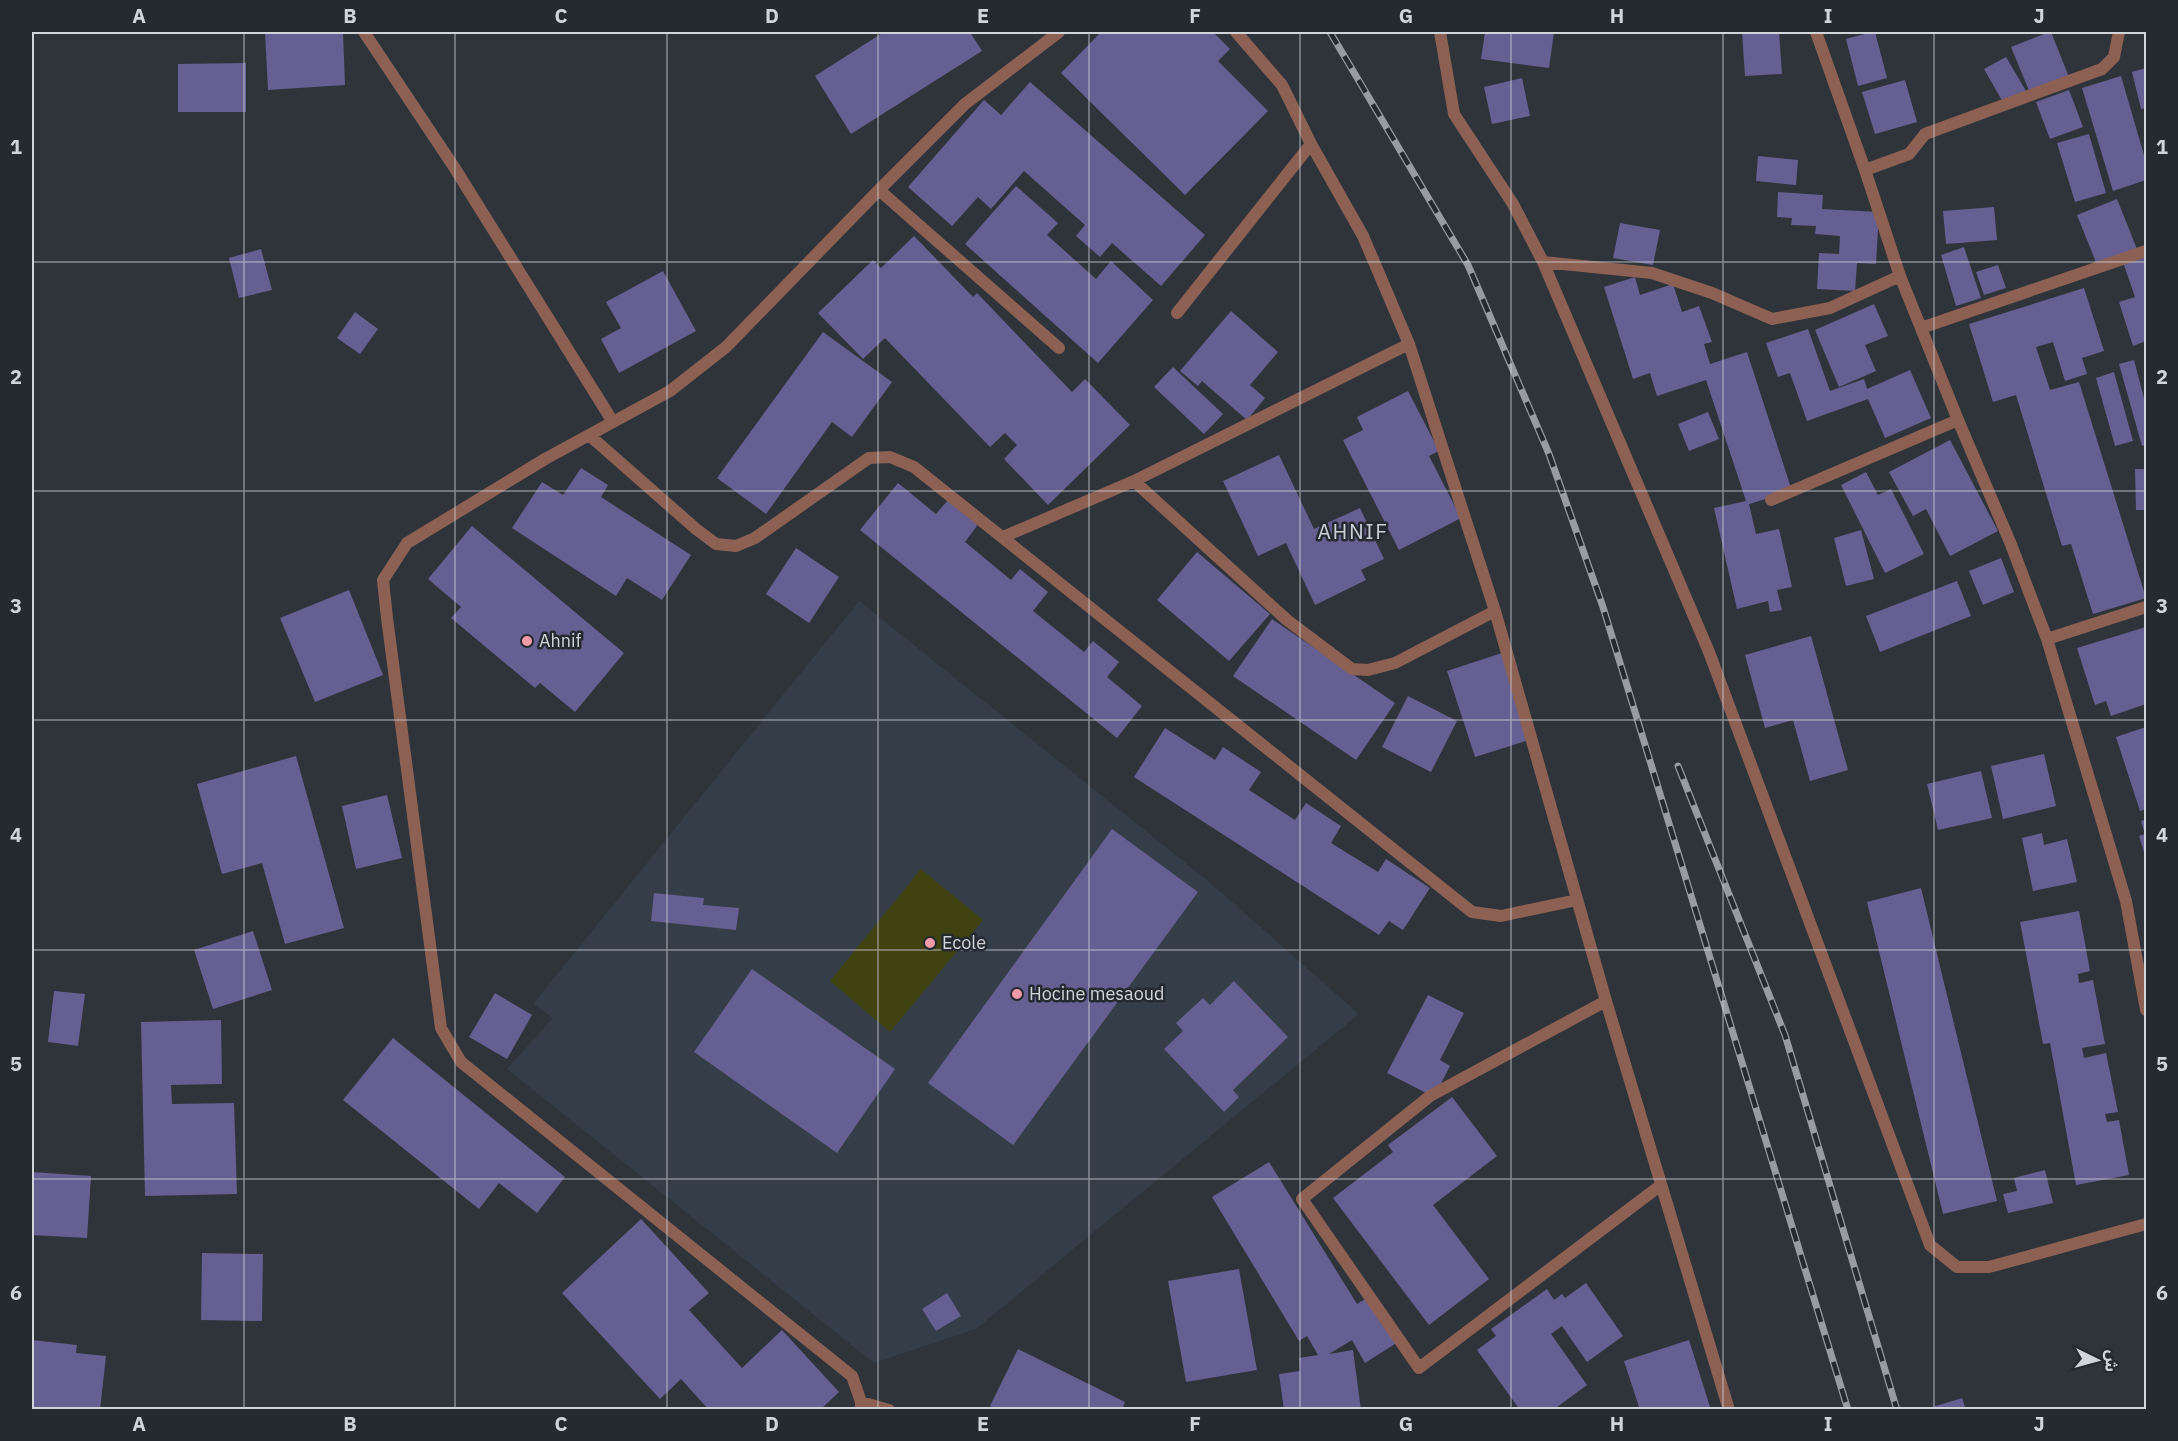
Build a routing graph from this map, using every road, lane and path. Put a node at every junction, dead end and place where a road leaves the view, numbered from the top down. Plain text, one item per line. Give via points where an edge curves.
1 (364, 32) edge
2 (1059, 32) edge
3 (1236, 32) edge
4 (1440, 32) edge
5 (1816, 32) edge
6 (2120, 32) edge
7 (1311, 144) junction
8 (1865, 170) junction
9 (879, 190) junction
10 (2146, 251) edge
11 (1543, 262) junction
12 (1900, 276) junction
13 (1177, 313) dead end
14 (1921, 328) junction
15 (1409, 344) junction
16 (1059, 348) dead end
17 (1958, 420) junction
18 (613, 422) junction
19 (589, 435) junction
20 (1134, 481) junction
21 (1771, 500) dead end
22 (1003, 537) junction
23 (2146, 607) edge
24 (1495, 611) junction
25 (2047, 639) junction
26 (1576, 900) junction
27 (1606, 1001) junction
28 (2146, 1010) edge
29 (1661, 1185) junction
30 (2146, 1224) edge
31 (861, 1406) edge
32 (889, 1410) edge
33 (1729, 1410) edge

1 - 18 street via 454,167
2 - 9 street via 965,105
3 - 7 street via 1282,85
4 - 11 street via 1454,114 1513,204
5 - 8 street
6 - 8 street via 2114,57 2102,69 1926,134 1909,154
7 - 13 street
7 - 15 street via 1363,236
8 - 12 street
9 - 16 street
9 - 18 street via 726,347 670,391
10 - 14 street
11 - 12 street via 1652,273 1712,292 1772,319 1830,308
11 - 30 street via 1709,652 1930,1245 1957,1267 1989,1267
12 - 14 street
14 - 17 street
15 - 20 street
15 - 24 street
17 - 21 street
17 - 25 street
18 - 19 street
19 - 22 street via 716,544 736,546 754,538 869,458 890,457 914,467
19 - 31 street via 407,543 383,580 441,1028 461,1062 852,1376
20 - 22 street
20 - 24 street via 1287,621 1352,669 1368,670 1395,663
22 - 26 street via 1472,912 1500,916
23 - 25 street
24 - 26 street
25 - 28 street via 2126,901
26 - 27 street
27 - 29 street
27 - 29 street via 1430,1096 1302,1199 1419,1368
29 - 33 street
31 - 32 street

